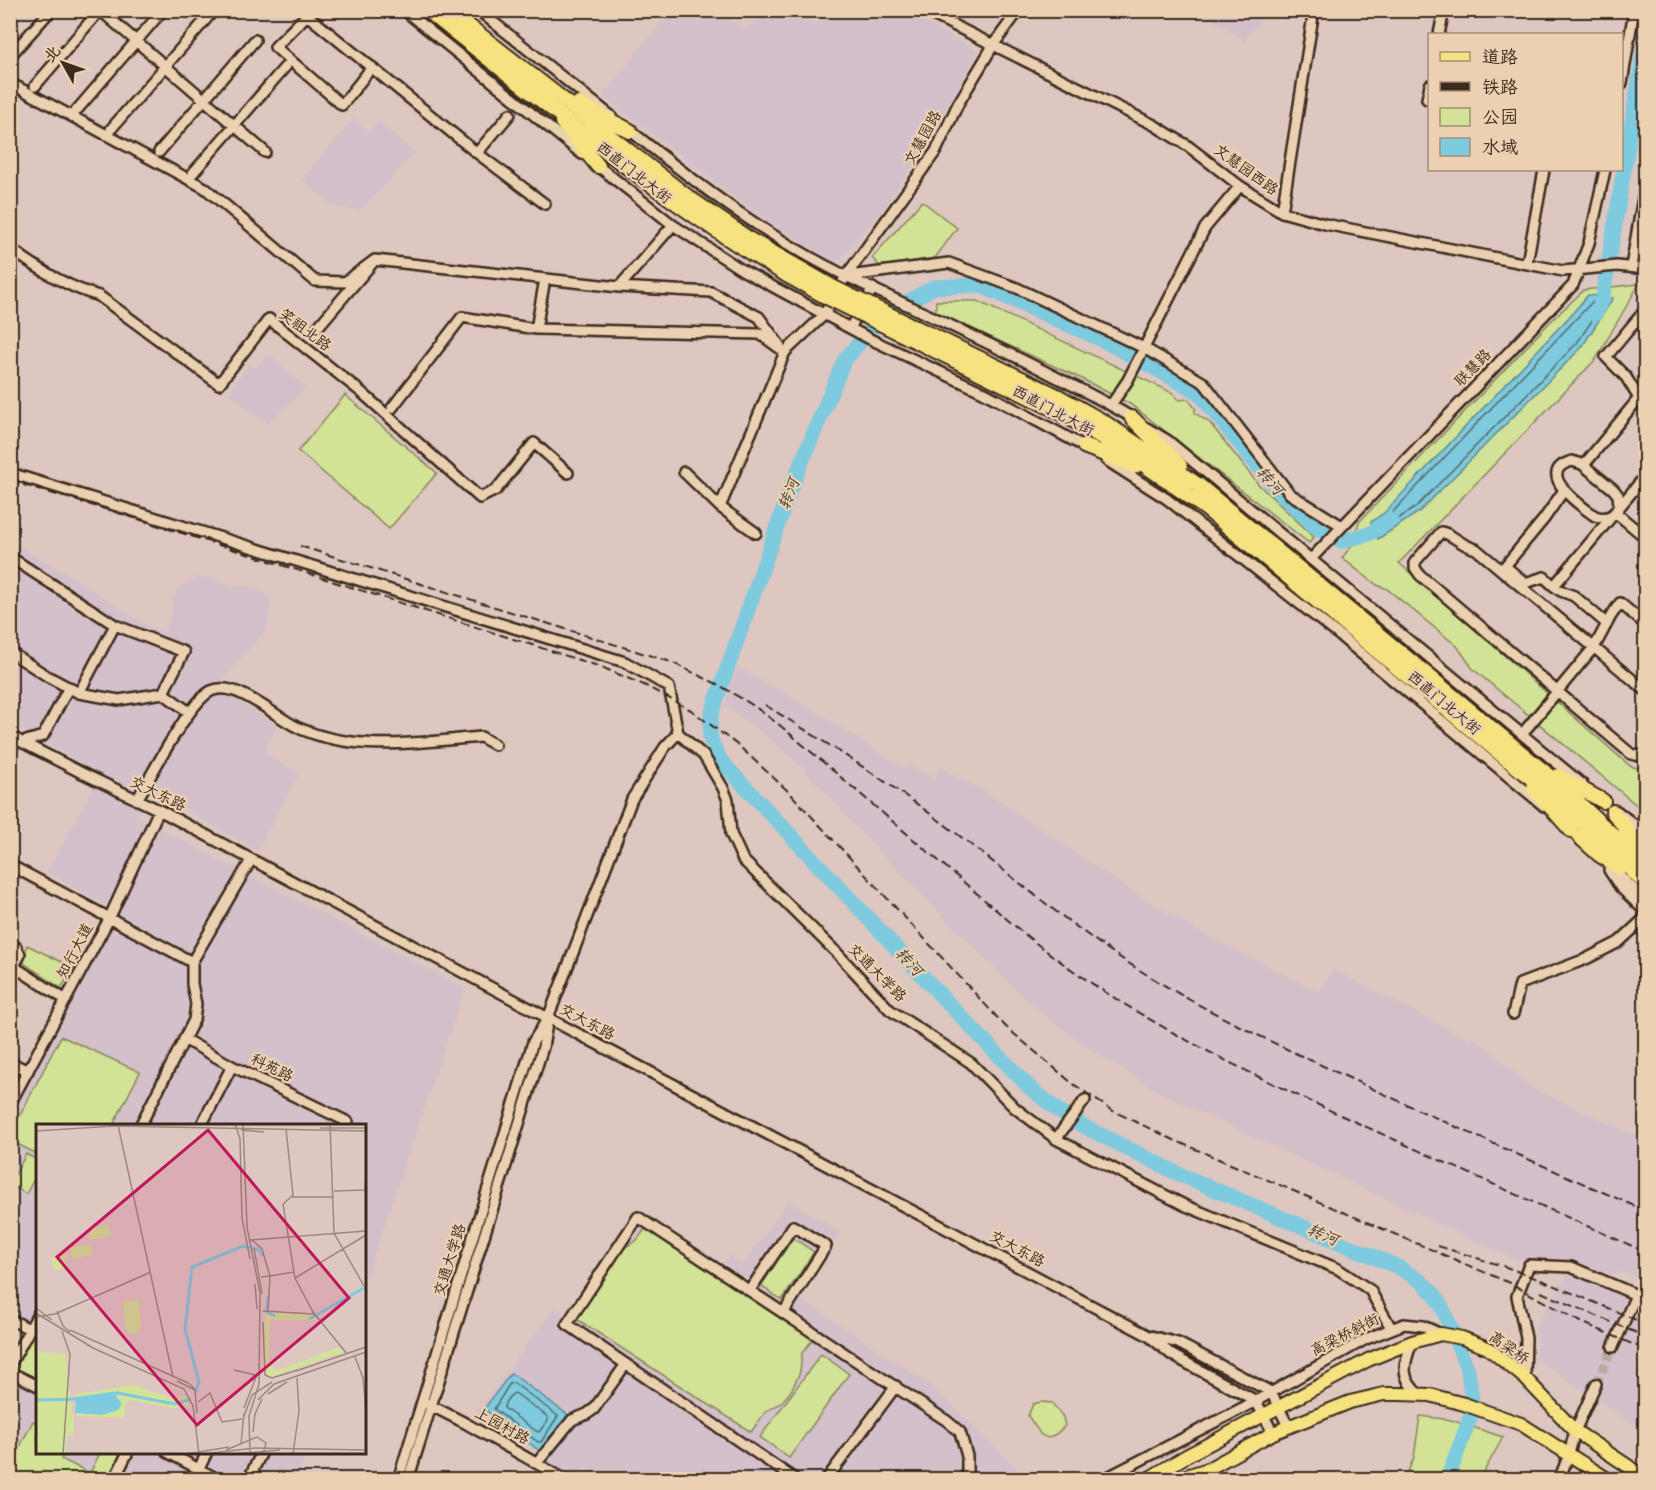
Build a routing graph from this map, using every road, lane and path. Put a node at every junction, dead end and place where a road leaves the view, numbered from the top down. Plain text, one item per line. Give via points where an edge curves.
1 (51, 10) edge
2 (100, 10) edge
3 (163, 10) edge
4 (214, 10) edge
5 (404, 10) edge
6 (427, 10) edge
7 (448, 10) edge
8 (478, 10) edge
9 (923, 10) edge
10 (1019, 10) edge
11 (1314, 10) edge
12 (1444, 10) edge
13 (1634, 10) edge
14 (1439, 33) edge
15 (137, 40) junction
16 (255, 40) dead end
17 (994, 44) junction
18 (10, 56) edge
19 (165, 66) junction
20 (285, 67) dead end
21 (372, 67) junction
22 (1623, 77) edge
23 (10, 83) edge
24 (35, 86) dead end
25 (550, 90) junction
26 (204, 99) junction
27 (547, 105) junction
28 (76, 111) dead end
29 (510, 114) dead end
30 (234, 126) junction
31 (111, 129) dead end
32 (630, 131) junction
33 (159, 152) dead end
34 (265, 152) dead end
35 (477, 153) junction
36 (598, 166) junction
37 (1544, 171) edge
38 (1605, 171) edge
39 (193, 173) dead end
40 (1646, 180) edge
41 (1240, 186) junction
42 (545, 204) dead end
43 (1282, 212) junction
44 (673, 225) junction
45 (10, 248) edge
46 (815, 259) junction
47 (375, 261) junction
48 (1527, 263) junction
49 (1631, 267) junction
50 (1646, 268) edge
51 (1580, 269) junction
52 (790, 270) junction
53 (846, 276) junction
54 (545, 279) junction
55 (619, 287) junction
56 (876, 290) junction
57 (794, 298) junction
58 (1646, 309) edge
59 (824, 315) junction
60 (848, 327) junction
61 (317, 328) dead end
62 (536, 328) junction
63 (1141, 347) junction
64 (785, 352) junction
65 (1639, 398) junction
66 (1055, 403) junction
67 (1111, 405) junction
68 (392, 408) dead end
69 (1646, 410) edge
70 (1132, 418) junction
71 (1084, 446) junction
72 (1584, 465) junction
73 (684, 472) dead end
74 (10, 473) edge
75 (568, 473) dead end
76 (1646, 475) edge
77 (1162, 476) junction
78 (1198, 485) junction
79 (1564, 490) junction
80 (720, 507) junction
81 (1616, 512) junction
82 (1339, 528) junction
83 (756, 533) dead end
84 (1646, 538) edge
85 (10, 557) edge
86 (1311, 559) junction
87 (1554, 586) junction
88 (1607, 624) junction
89 (115, 625) junction
90 (1646, 625) edge
91 (1594, 648) junction
92 (10, 652) edge
93 (69, 687) junction
94 (1646, 691) edge
95 (1557, 692) junction
96 (80, 693) junction
97 (163, 693) junction
98 (189, 712) junction
99 (678, 733) junction
100 (1522, 734) junction
101 (16, 739) edge
102 (495, 745) dead end
103 (10, 748) edge
104 (1646, 753) edge
105 (1529, 759) junction
106 (1508, 760) junction
107 (137, 800) junction
108 (1603, 801) junction
109 (159, 810) junction
110 (1613, 812) junction
111 (1575, 833) junction
112 (1646, 834) edge
113 (1646, 847) edge
114 (251, 860) junction
115 (1603, 861) junction
116 (1646, 864) edge
117 (10, 865) edge
118 (1646, 884) edge
119 (1646, 900) edge
120 (1646, 912) edge
121 (1646, 917) edge
122 (109, 919) junction
123 (10, 947) edge
124 (192, 962) junction
125 (12, 969) edge
126 (66, 1000) junction
127 (1514, 1014) dead end
128 (548, 1018) junction
129 (184, 1039) junction
130 (10, 1062) edge
131 (232, 1066) junction
132 (28, 1071) junction
133 (1083, 1103) dead end
134 (10, 1104) edge
135 (141, 1124) edge
136 (202, 1124) edge
137 (347, 1124) edge
138 (1056, 1139) junction
139 (750, 1290) junction
140 (1641, 1297) edge
141 (784, 1312) junction
142 (36, 1317) edge
143 (10, 1319) edge
144 (1390, 1328) junction
145 (29, 1329) junction
146 (1441, 1334) junction
147 (1149, 1336) junction
148 (1412, 1342) junction
149 (1613, 1347) tunnel mouth
150 (626, 1364) junction
151 (10, 1365) edge
152 (10, 1372) edge
153 (1525, 1378) junction
154 (1596, 1384) tunnel mouth
155 (36, 1385) edge
156 (896, 1386) junction
157 (1271, 1392) junction
158 (1425, 1395) junction
159 (1256, 1401) junction
160 (427, 1403) junction
161 (1279, 1408) junction
162 (1264, 1416) junction
163 (1288, 1426) junction
164 (1575, 1431) junction
165 (1273, 1433) junction
166 (127, 1454) edge
167 (171, 1454) edge
168 (206, 1454) edge
169 (261, 1454) edge
170 (1569, 1454) junction
171 (537, 1463) junction
172 (199, 1469) junction
173 (1208, 1469) junction
174 (1646, 1478) edge
175 (114, 1479) edge
176 (219, 1479) edge
177 (248, 1479) edge
178 (398, 1479) edge
179 (408, 1479) edge
180 (566, 1479) edge
181 (796, 1479) edge
182 (826, 1479) edge
183 (968, 1479) edge
184 (1102, 1479) edge
185 (1146, 1479) edge
186 (1174, 1479) edge
187 (1192, 1479) edge
188 (1559, 1479) edge
189 (1609, 1479) edge

1 - 18 street
2 - 15 street
2 - 24 street
3 - 15 street
4 - 19 street
5 - 36 street, 西直门北大街
6 - 27 highway, 西直门北大街
7 - 25 highway, 西直门北大街
8 - 32 street, 西直门北大街
9 - 17 street, 文慧园西路
10 - 17 street, 文慧园路
11 - 43 street
12 - 14 street
13 - 22 street
15 - 19 street
15 - 28 street
16 - 26 street
17 - 41 street, 文慧园西路 via 1154,125
17 - 53 street, 文慧园路 via 958,104 936,151
19 - 26 street
19 - 31 street
20 - 30 street
21 - 21 street via 307,15 275,47 342,105
21 - 35 street
23 - 47 street via 205,188 315,281 345,282
25 - 32 highway
25 - 52 highway, 西直门北大街
26 - 30 street
26 - 33 street
27 - 36 highway
27 - 52 highway, 西直门北大街 via 738,246
29 - 35 street
30 - 34 street
30 - 39 street
32 - 46 street, 西直门北大街 via 757,227
35 - 42 street
36 - 44 street, 西直门北大街
37 - 48 street
38 - 51 street, 联慧路
40 - 49 street
41 - 43 street, 文慧园西路
41 - 63 street via 1206,228
43 - 48 street, 文慧园西路 via 1324,225
44 - 55 street
44 - 57 street, 西直门北大街
45 - 75 street, 笑祖北路 via 78,290 99,296 219,384 268,319 360,392 480,498 496,490 534,443
46 - 53 street, 西直门北大街
46 - 57 street
47 - 54 street
47 - 61 street
48 - 51 street, 文慧园西路 via 1563,271
49 - 50 street
49 - 51 street, 文慧园西路
51 - 82 street, 联慧路 via 1566,294
52 - 66 highway, 西直门北大街, bridge via 834,288
53 - 56 street, 西直门北大街
53 - 59 street, 文慧园路
53 - 63 street via 949,263 1017,288
54 - 55 street
54 - 62 street
55 - 64 street via 711,292 759,317
56 - 60 street
56 - 67 street, 西直门北大街
57 - 59 street, 西直门北大街
58 - 65 street via 1606,357 1625,375
59 - 60 street, 西直门北大街
59 - 64 street, 文慧园路
60 - 71 street, 西直门北大街
62 - 64 street via 760,334
62 - 68 street via 462,317
63 - 67 street
63 - 82 street via 1204,383 1290,494
64 - 80 street
65 - 69 street
65 - 72 street
66 - 77 highway, 西直门北大街
66 - 78 highway, 西直门北大街 via 1102,421
67 - 70 street, 西直门北大街
70 - 78 highway
70 - 86 street, 西直门北大街 via 1167,440
71 - 77 highway
71 - 111 street, 西直门北大街 via 1167,499 1339,634
72 - 79 street via 1573,461 1561,467 1557,480
72 - 81 street via 1616,493
73 - 80 street
74 - 99 street via 625,662 669,687
76 - 81 street
77 - 106 highway, 西直门北大街
78 - 105 highway, 西直门北大街
79 - 81 street via 1597,517
79 - 87 street via 1505,566 1525,583 1544,577
80 - 83 street
81 - 84 street
81 - 87 street
82 - 86 street, 联慧路
85 - 89 street
86 - 100 street, 西直门北大街
87 - 88 street via 1574,596
88 - 90 street via 1620,603
88 - 91 street
89 - 96 street
89 - 97 street via 184,652
91 - 94 street
91 - 95 street
91 - 95 street via 1476,549 1463,546 1449,534 1441,532 1415,562 1415,569
92 - 93 street
93 - 96 street
93 - 101 street via 43,736
95 - 100 street
95 - 104 street via 1630,754
96 - 97 street via 118,700
97 - 98 street
98 - 102 street via 212,691 229,690 255,700 292,726 322,737 377,745 481,737
98 - 107 street
99 - 128 street, 交通大学路 via 664,747 632,799
99 - 138 street, 交通大学路 via 704,756 723,788 728,800 730,834 743,860 890,1010 971,1063 1015,1108
100 - 108 street, 西直门北大街
101 - 103 street
101 - 107 street, 交大东路
105 - 108 highway
105 - 116 highway, 西直门北大街
106 - 111 highway
106 - 118 highway, 西直门北大街 via 1562,803
107 - 109 street, 交大东路
108 - 110 street
108 - 112 street
109 - 114 street, 交大东路
109 - 122 street, 知行大道
110 - 113 street
110 - 116 highway
111 - 115 street, 西直门北大街
111 - 118 highway via 1606,859
114 - 124 street
114 - 128 street, 交大东路
115 - 119 street, 西直门北大街
115 - 120 street via 1618,885
117 - 122 street
121 - 127 street via 1619,942 1520,984
122 - 124 street
122 - 126 street, 知行大道
123 - 125 street via 16,947 20,955
124 - 129 street via 196,1004 194,1020
125 - 126 street
126 - 132 street, 知行大道
128 - 147 street, 交大东路
128 - 160 street, 交通大学路 via 532,1042
129 - 131 street, 科苑路
129 - 135 street
130 - 132 street
131 - 136 street
131 - 137 street, 科苑路
132 - 134 street, 知行大道
133 - 138 street
138 - 144 street, 交通大学路 via 1184,1205 1338,1269 1370,1290
139 - 141 street
139 - 141 street via 793,1226 826,1246
139 - 150 street via 638,1217 567,1324
140 - 149 street
140 - 153 street via 1571,1267 1529,1265 1517,1296 1526,1338
141 - 156 street
142 - 145 street
143 - 145 street
144 - 146 street, 高梁桥斜街 via 1404,1324 1423,1326
144 - 157 street, 高梁桥斜街
145 - 151 street
146 - 148 main road
146 - 153 main road, 高梁桥 via 1488,1348
147 - 157 street, 交大东路 via 1178,1343
147 - 159 street, 交大东路 via 1172,1355
148 - 158 street via 1404,1365 1405,1375 1412,1388
148 - 161 main road via 1368,1360
150 - 171 street via 594,1409 572,1420
150 - 181 street
152 - 155 street
153 - 164 main road
154 - 164 street
156 - 182 street
156 - 183 street via 960,1432
157 - 159 street, 高梁桥斜街
157 - 161 street
158 - 163 main road via 1384,1394 1350,1402
158 - 170 main road via 1521,1424
159 - 162 street
159 - 184 street, 高梁桥斜街
160 - 171 street, 上园村路
160 - 178 street, 交通大学路
160 - 179 street, 交通大学路
161 - 162 main road
161 - 163 street
162 - 165 street
162 - 185 main road
163 - 165 main road
164 - 170 street
164 - 174 main road
165 - 173 main road
166 - 175 street
167 - 172 street
168 - 172 street
169 - 177 street
170 - 188 street
170 - 189 main road
171 - 180 street, 上园村路
172 - 176 street
173 - 186 main road
173 - 187 street

